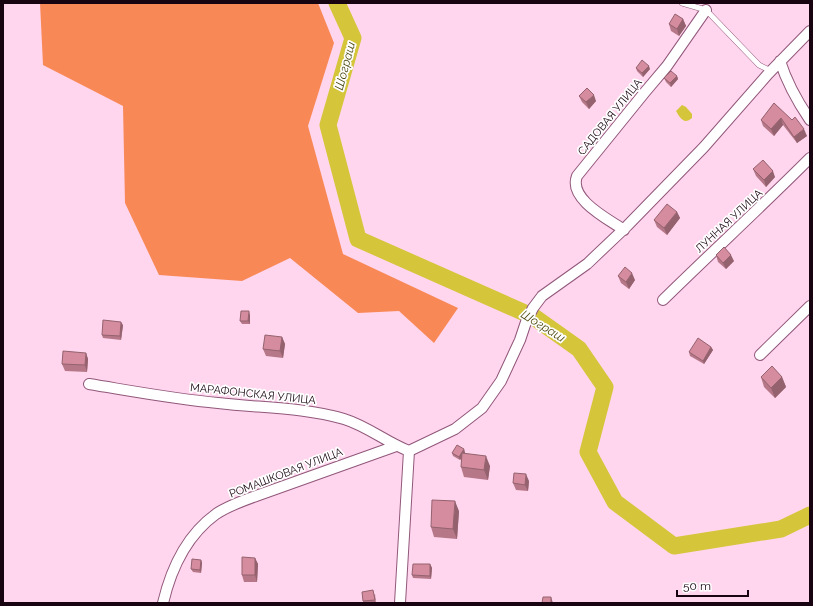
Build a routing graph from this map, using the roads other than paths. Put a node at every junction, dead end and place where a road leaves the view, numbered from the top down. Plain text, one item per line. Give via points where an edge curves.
1 (682, 3) edge
2 (706, 10) junction
3 (810, 31) edge
4 (780, 61) junction
5 (771, 71) junction
6 (810, 120) edge
7 (810, 158) edge
8 (624, 230) junction
9 (664, 300) dead end
10 (810, 306) edge
11 (760, 355) dead end
12 (89, 384) dead end
13 (396, 446) junction
14 (409, 451) junction
15 (163, 603) edge
16 (400, 603) edge

1 - 2 lane
2 - 5 lane via 759,65
2 - 8 street, САДОВАЯ УЛИЦА via 667,66 577,176 575,182 578,194 589,206
3 - 4 street
4 - 5 street
4 - 6 street via 790,88
5 - 8 street via 704,147
7 - 9 street, ЛУННАЯ УЛИЦА
8 - 14 street via 587,264 542,296 526,322 501,381 482,408 455,429
10 - 11 street
12 - 13 street, МАРАФОНСКАЯ УЛИЦА via 187,400 316,412 370,430
13 - 14 street, МАРАФОНСКАЯ УЛИЦА
13 - 15 street, РОМАШКОВАЯ УЛИЦА via 256,496 217,514 188,542
14 - 16 street

